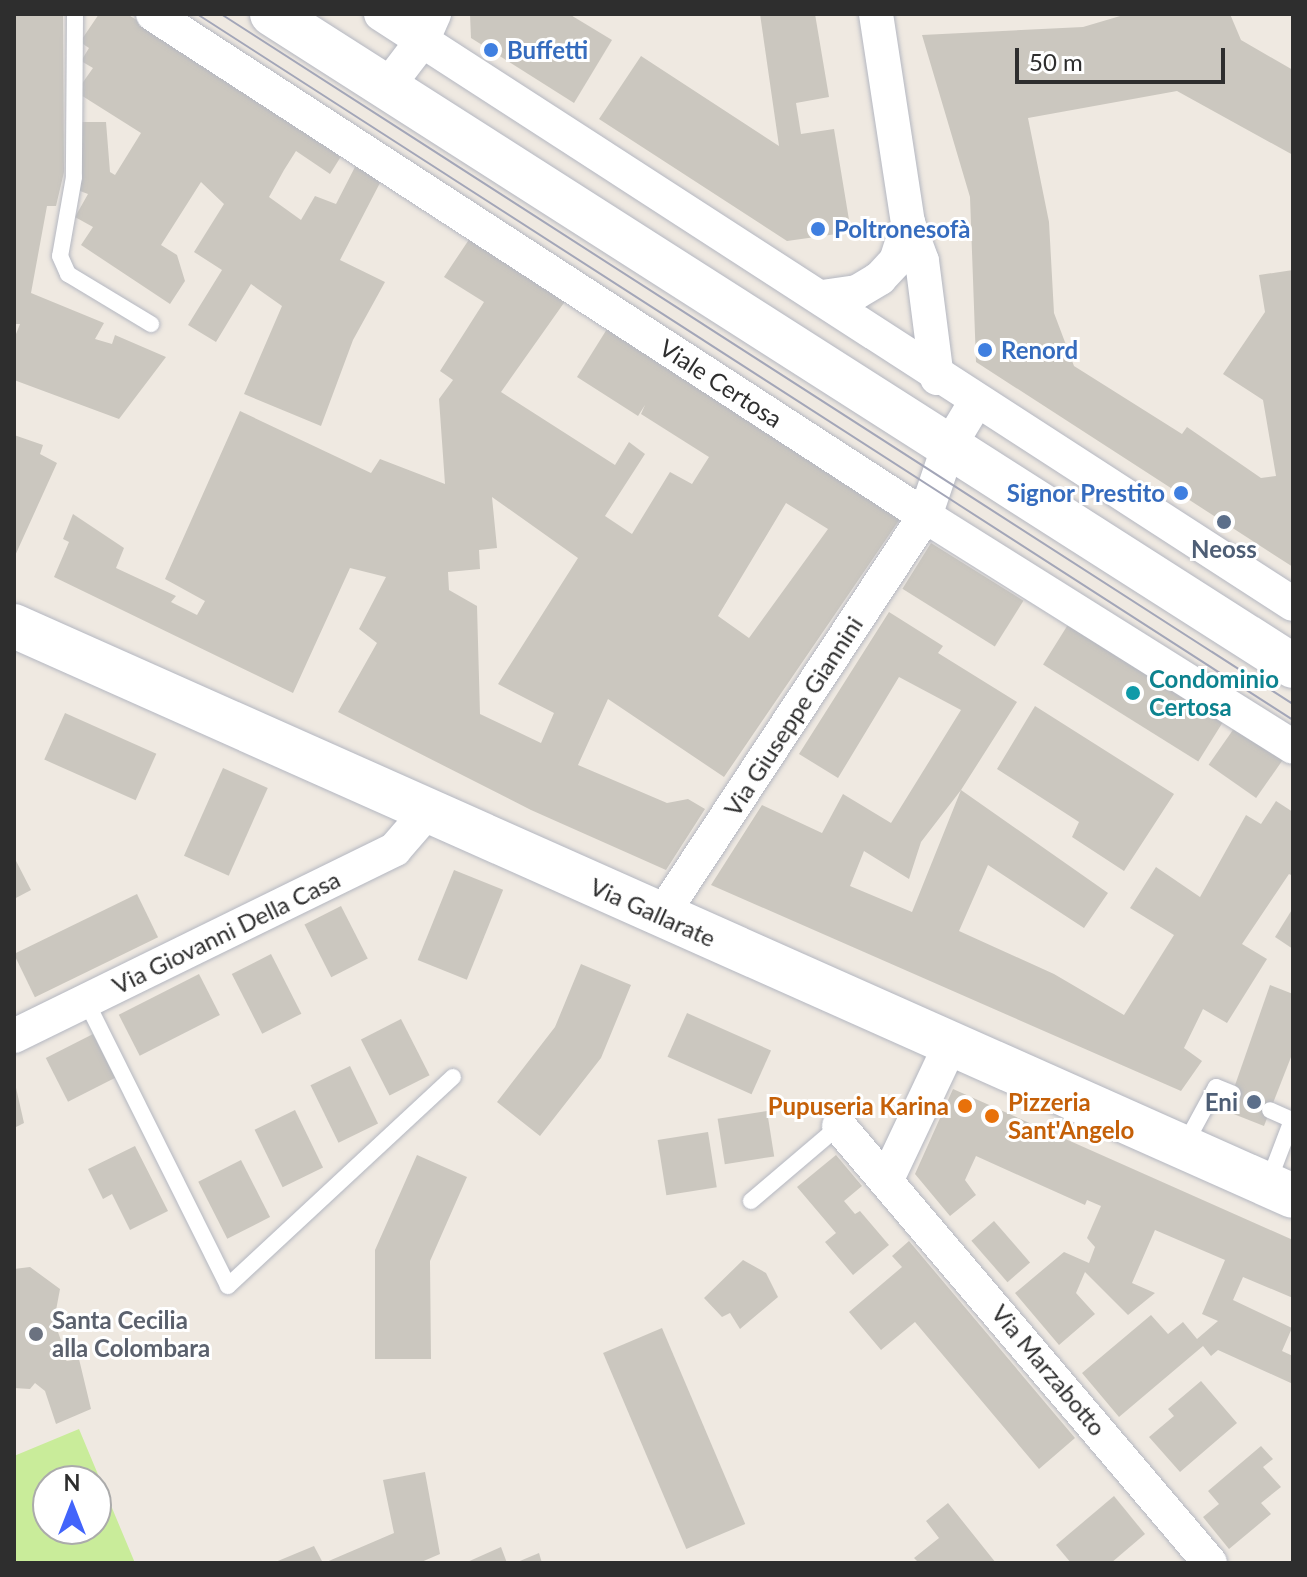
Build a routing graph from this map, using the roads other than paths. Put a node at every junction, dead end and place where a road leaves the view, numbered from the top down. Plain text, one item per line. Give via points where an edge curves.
1 (75, 14) edge
2 (153, 14) edge
3 (272, 14) edge
4 (381, 14) edge
5 (876, 14) edge
6 (428, 27) edge
7 (387, 87) junction
8 (908, 223) junction
9 (822, 297) junction
10 (151, 324) dead end
11 (937, 378) junction
12 (975, 403) junction
13 (948, 448) junction
14 (925, 516) junction
15 (1293, 604) edge
16 (14, 626) edge
17 (1293, 666) edge
18 (1293, 747) edge
19 (427, 812) junction
20 (661, 916) junction
21 (86, 1001) junction
22 (14, 1036) edge
23 (951, 1044) junction
24 (453, 1077) dead end
25 (1233, 1094) dead end
26 (1270, 1110) dead end
27 (839, 1126) joint
28 (1184, 1147) junction
29 (888, 1177) junction
30 (1280, 1190) edge
31 (751, 1201) dead end
32 (1210, 1563) edge

1 - 10 lane via 74,177 60,256 68,274
2 - 14 street, Viale Certosa
3 - 7 street
4 - 6 street
5 - 8 street
6 - 7 street
6 - 9 street
7 - 13 street
8 - 9 street via 896,261 880,278 857,292
8 - 11 street via 922,261
9 - 11 street
11 - 12 street
12 - 13 street, Via Giuseppe Giannini
12 - 15 street
13 - 14 street, Via Giuseppe Giannini
13 - 17 street
14 - 18 street, Viale Certosa
14 - 20 street, Via Giuseppe Giannini
16 - 19 street, Via Gallarate
19 - 20 street, Via Gallarate
19 - 21 street, Via Giovanni Della Casa via 395,849
20 - 23 street, Via Gallarate
21 - 22 street, Via Giovanni Della Casa
21 - 24 lane via 228,1286
23 - 28 street, Via Gallarate
23 - 29 street
25 - 28 lane via 1216,1087
26 - 30 lane via 1292,1120
27 - 29 street, Via Marzabotto
27 - 31 lane
28 - 30 street, Via Gallarate
29 - 32 street, Via Marzabotto

